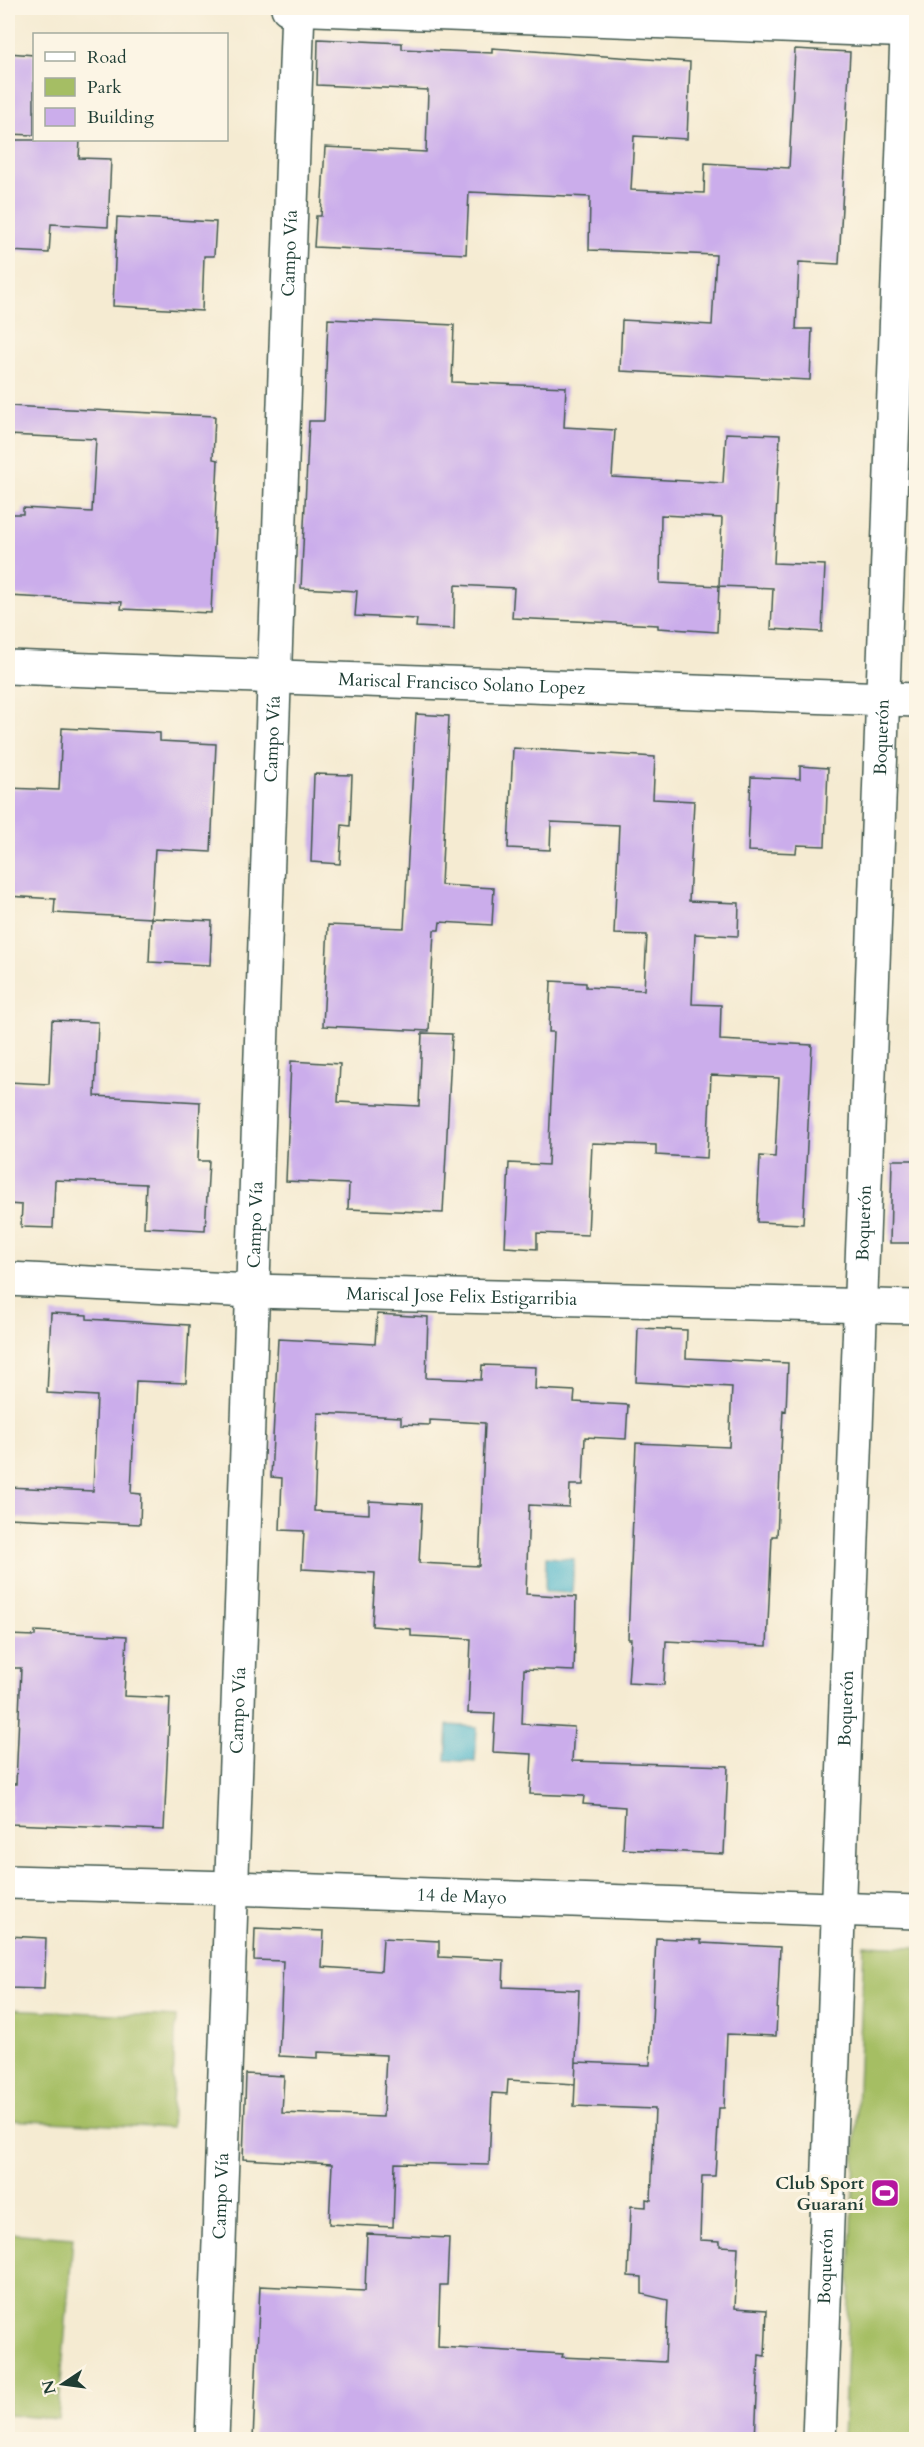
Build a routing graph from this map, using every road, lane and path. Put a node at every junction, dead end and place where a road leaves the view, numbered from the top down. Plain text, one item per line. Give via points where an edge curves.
1 (288, 8) edge
2 (298, 8) edge
3 (910, 23) edge
4 (8, 667) edge
5 (274, 676) junction
6 (883, 699) junction
7 (916, 700) edge
8 (8, 1279) edge
9 (252, 1291) junction
10 (861, 1304) junction
11 (916, 1307) edge
12 (8, 1882) edge
13 (231, 1888) junction
14 (838, 1910) junction
15 (916, 1912) edge
16 (212, 2439) edge
17 (819, 2439) edge

1 - 2 street
2 - 3 street
2 - 5 street, Campo Vía
3 - 6 street, Boquerón
4 - 5 street, Mariscal Francisco Solano Lopez
5 - 6 street, Mariscal Francisco Solano Lopez
5 - 9 street, Campo Vía
6 - 7 street, Mariscal Francisco Solano Lopez
6 - 10 street, Boquerón
8 - 9 street, Mariscal Jose Felix Estigarribia
9 - 10 street, Mariscal Jose Felix Estigarribia
9 - 13 street, Campo Vía
10 - 11 street, Mariscal Jose Felix Estigarribia
10 - 14 street, Boquerón
12 - 13 street, 14 de Mayo
13 - 14 street, 14 de Mayo
13 - 16 street, Campo Vía
14 - 15 street, 14 de Mayo
14 - 17 street, Boquerón

